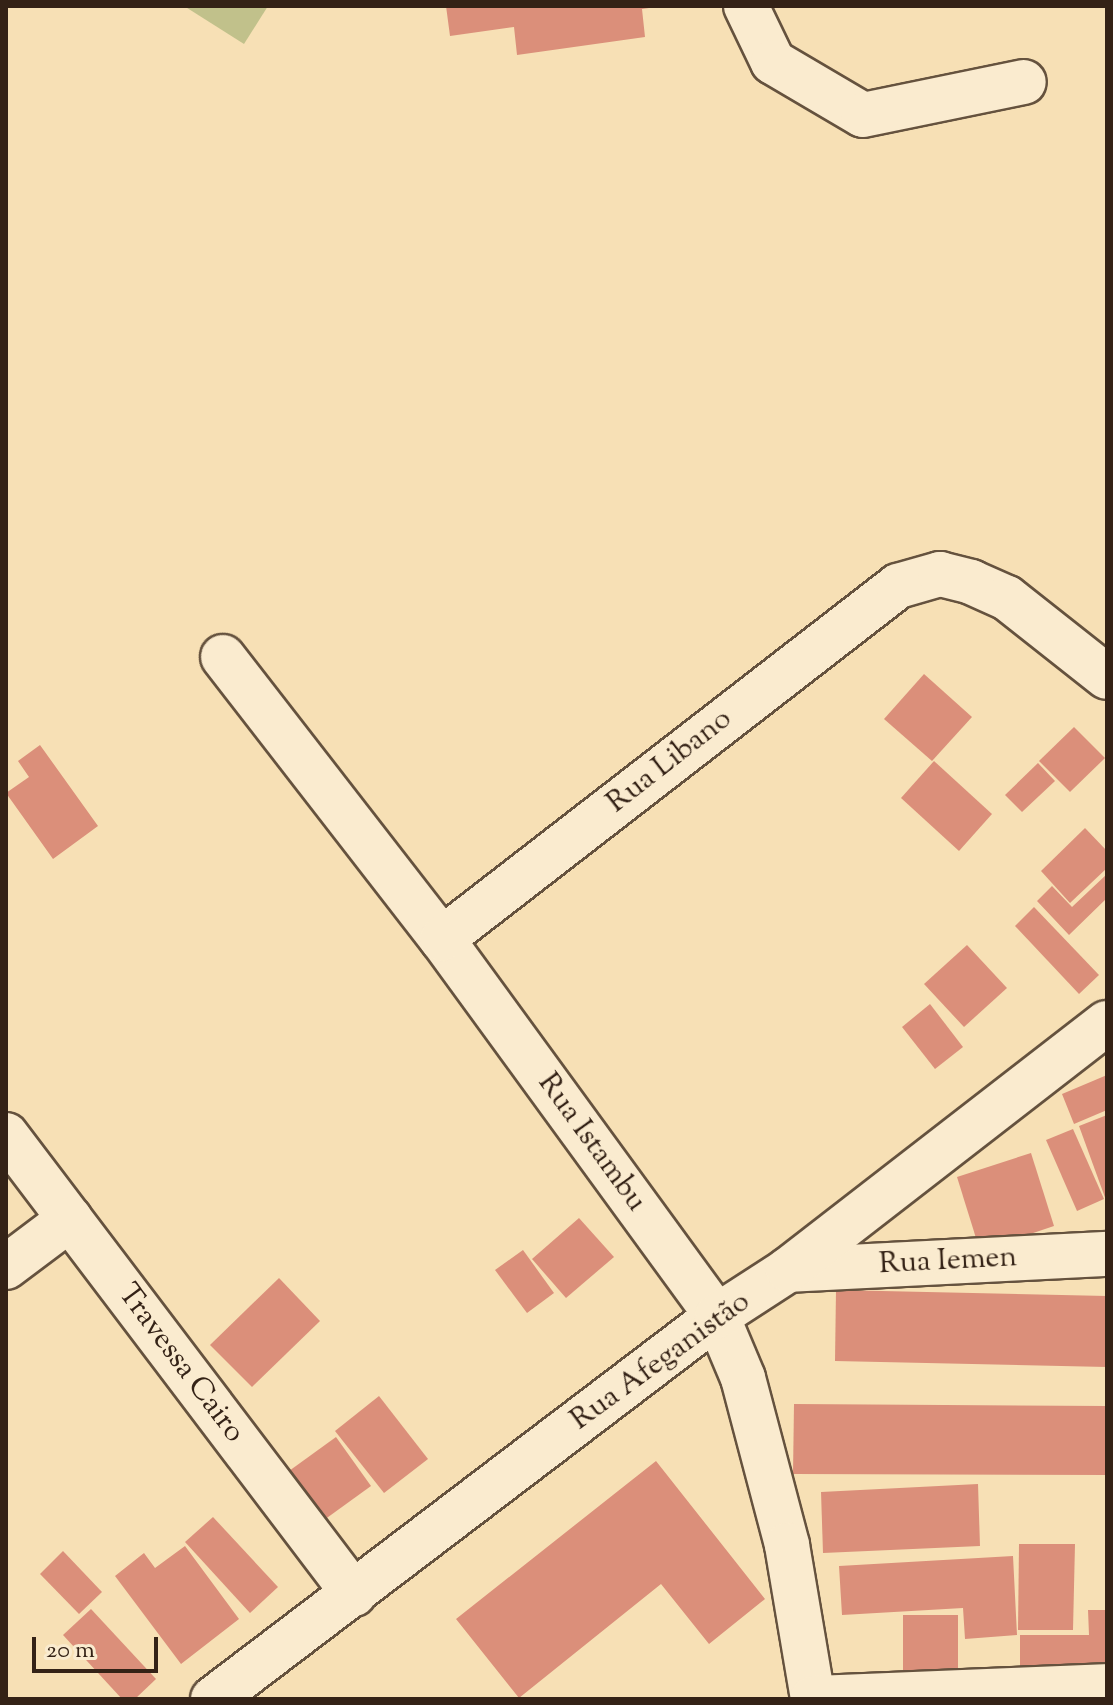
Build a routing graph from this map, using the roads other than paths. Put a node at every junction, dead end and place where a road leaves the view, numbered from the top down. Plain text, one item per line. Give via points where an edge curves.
1 (746, 6) edge
2 (1024, 82) dead end
3 (223, 657) dead end
4 (1107, 677) edge
5 (442, 939) junction
6 (1107, 1023) edge
7 (6, 1135) edge
8 (70, 1219) junction
9 (1107, 1254) edge
10 (6, 1267) edge
11 (788, 1270) junction
12 (717, 1316) junction
13 (354, 1594) junction
14 (1107, 1686) edge
15 (813, 1698) edge
16 (213, 1699) edge

1 - 2 street via 773,62 863,115
3 - 5 street, Rua Istambu
4 - 5 street, Rua Libano via 1007,598 983,587 940,574 898,586
5 - 12 street, Rua Istambu
6 - 11 street, Rua Afeganistão
7 - 8 street, Travessa Cairo
8 - 10 street
8 - 13 street, Travessa Cairo
9 - 11 street, Rua Iemen
11 - 12 street, Rua Afeganistão
12 - 13 street, Rua Afeganistão
12 - 15 street, Rua Istambu via 743,1378 787,1545
13 - 16 street, Rua Afeganistão
14 - 15 street

